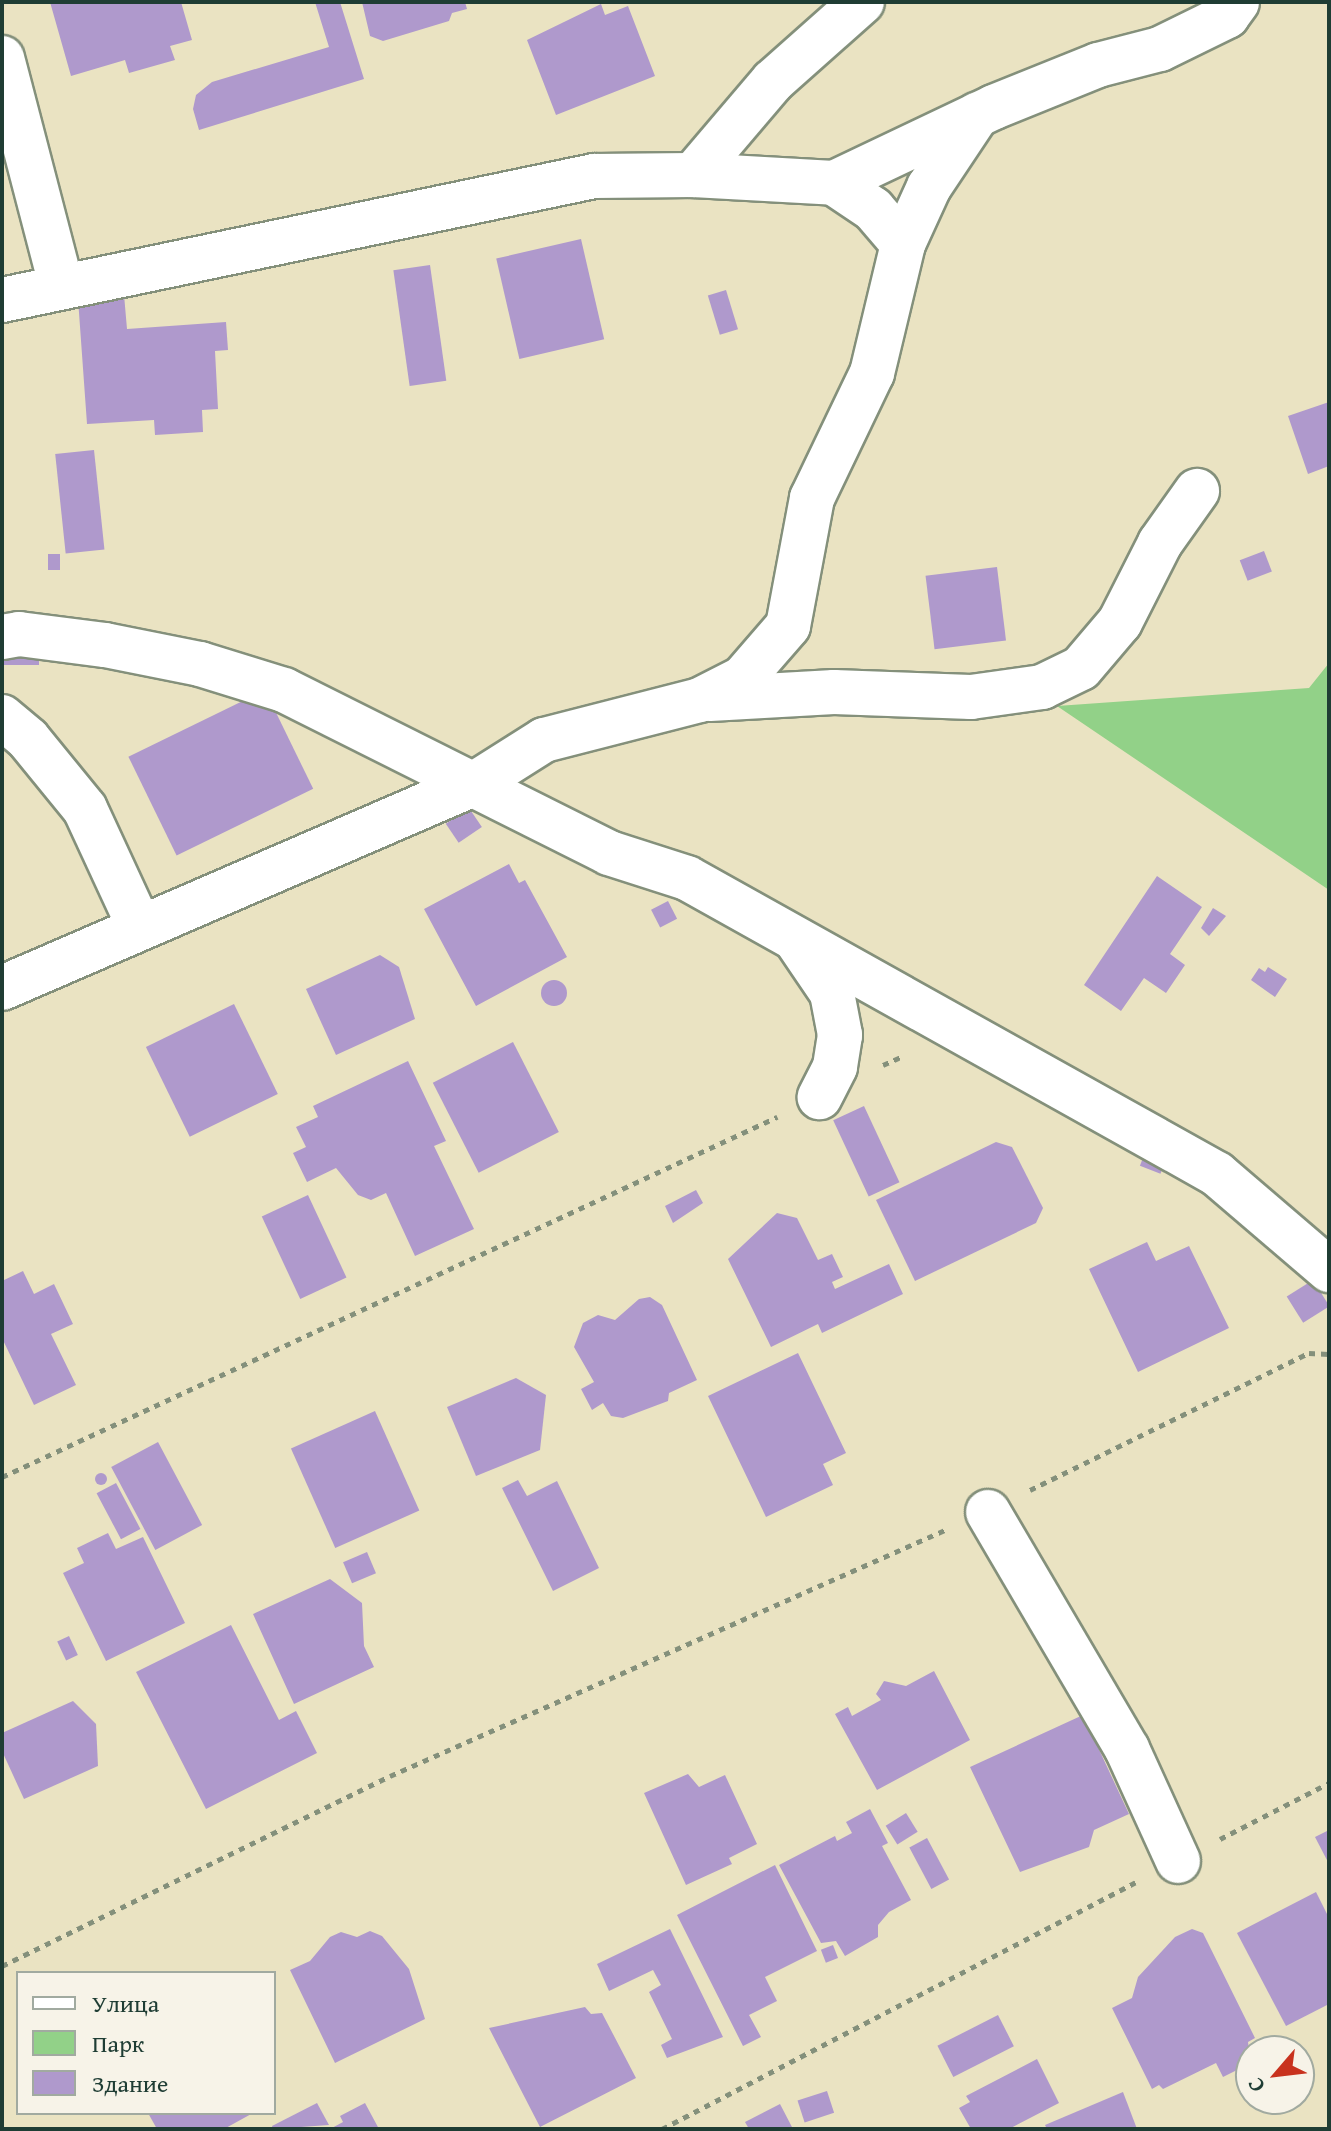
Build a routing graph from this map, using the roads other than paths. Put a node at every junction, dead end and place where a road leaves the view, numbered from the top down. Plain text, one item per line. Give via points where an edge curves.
1 (862, 2) edge
2 (1237, 2) edge
3 (2, 58) edge
4 (977, 115) junction
5 (693, 175) junction
6 (834, 183) junction
7 (903, 244) junction
8 (61, 285) junction
9 (2, 300) edge
10 (1197, 491) dead end
11 (2, 637) edge
12 (700, 700) junction
13 (2, 717) edge
14 (476, 783) junction
15 (140, 928) junction
16 (789, 931) junction
17 (2, 988) edge
18 (820, 1097) road end
19 (1329, 1270) edge
20 (988, 1512) road end
21 (1178, 1861) road end

1 - 5 street via 773,81
2 - 4 street via 1227,16 1160,49 1098,65
3 - 8 street
4 - 6 street
4 - 7 street via 929,187
5 - 6 street
5 - 8 street via 594,176
6 - 7 street via 873,209
7 - 12 street via 872,373 812,498 788,626 743,678
8 - 9 street
10 - 12 street via 1160,543 1120,622 1081,668 1042,687 971,697 834,692
11 - 14 street via 19,634 105,645 270,685
12 - 14 street via 544,740
13 - 15 street via 28,739 85,809
14 - 15 street
14 - 16 street via 609,853 687,878
15 - 17 street
16 - 18 street via 832,993 840,1035 835,1067
16 - 19 street via 1217,1174
20 - 21 street via 1119,1736

